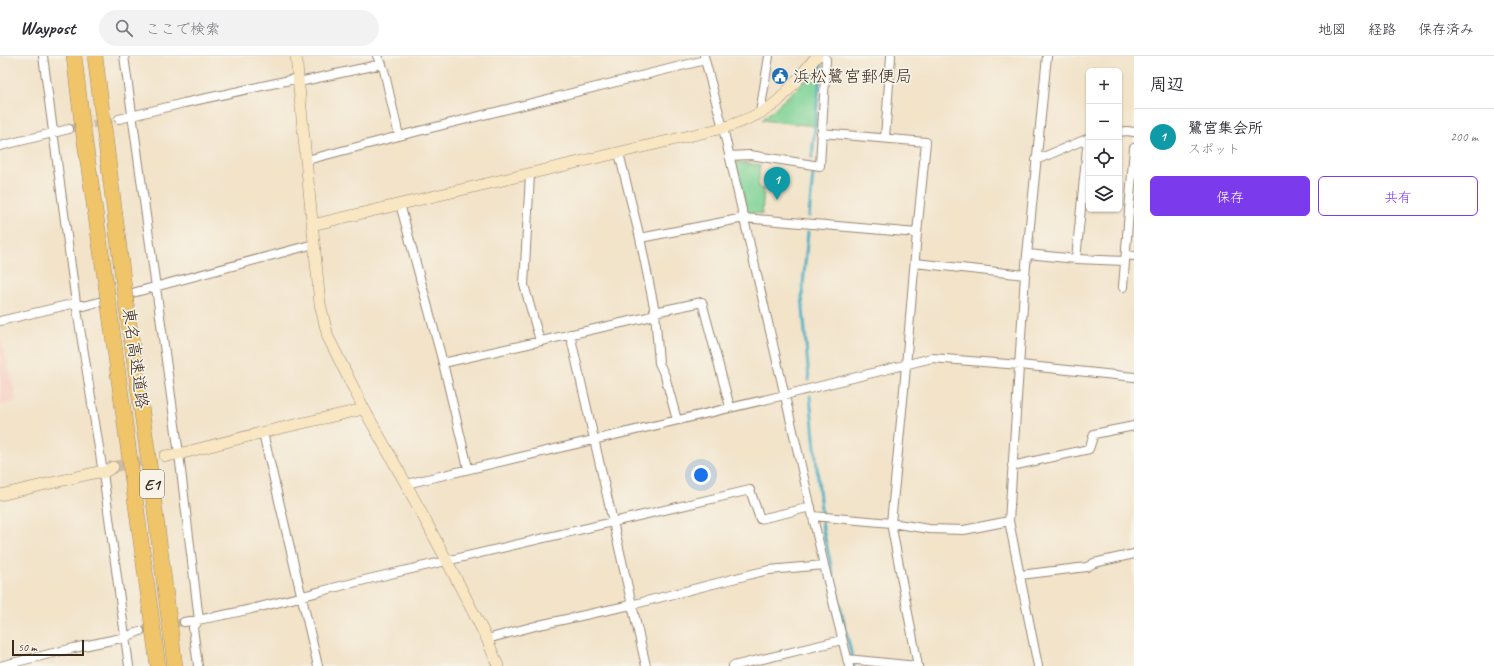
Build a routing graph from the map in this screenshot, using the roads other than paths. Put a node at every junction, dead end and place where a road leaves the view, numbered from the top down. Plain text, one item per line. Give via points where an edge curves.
1 (43, 56) edge
2 (74, 56) edge
3 (95, 56) edge
4 (124, 56) edge
5 (296, 56) edge
6 (377, 56) edge
7 (769, 56) edge
8 (891, 56) edge
9 (1046, 56) edge
10 (822, 57) edge
11 (704, 58) edge
12 (382, 64) junction
13 (299, 80) junction
14 (760, 113) junction
15 (132, 115) junction
16 (118, 119) tunnel mouth
17 (723, 128) junction
18 (69, 129) tunnel mouth
19 (1122, 132) edge
20 (1134, 132) edge
21 (822, 133) junction
22 (52, 134) junction
23 (399, 136) junction
24 (885, 138) junction
25 (1086, 139) edge
26 (1088, 140) edge
27 (0, 146) edge
28 (1134, 148) edge
29 (619, 153) junction
30 (729, 156) junction
31 (307, 160) junction
32 (1036, 160) junction
33 (530, 174) junction
34 (1132, 194) edge
35 (400, 204) junction
36 (744, 218) junction
37 (312, 225) junction
38 (917, 233) junction
39 (640, 238) junction
40 (314, 244) junction
41 (1028, 254) junction
42 (1128, 257) edge
43 (1076, 259) junction
44 (915, 263) junction
45 (1025, 275) junction
46 (155, 287) junction
47 (1122, 287) dead end
48 (76, 303) junction
49 (655, 312) junction
50 (0, 321) edge
51 (570, 334) junction
52 (540, 341) junction
53 (443, 363) junction
54 (1020, 365) junction
55 (906, 366) junction
56 (1134, 376) edge
57 (784, 395) junction
58 (730, 407) junction
59 (364, 409) junction
60 (677, 420) junction
61 (1134, 426) edge
62 (263, 433) junction
63 (594, 440) junction
64 (179, 454) junction
65 (165, 456) tunnel mouth
66 (1012, 466) junction
67 (468, 468) junction
68 (108, 470) junction
69 (406, 484) junction
70 (0, 495) edge
71 (811, 506) junction
72 (814, 516) junction
73 (1009, 521) junction
74 (613, 523) junction
75 (891, 523) junction
76 (1134, 554) edge
77 (447, 561) junction
78 (824, 566) junction
79 (1020, 575) junction
80 (301, 597) junction
81 (631, 605) junction
82 (199, 620) junction
83 (184, 622) tunnel mouth
84 (140, 631) tunnel mouth
85 (126, 637) junction
86 (487, 639) junction
87 (842, 640) junction
88 (850, 661) edge
89 (0, 666) edge
90 (130, 666) edge
91 (158, 666) edge
92 (175, 666) edge
93 (198, 666) edge
94 (318, 666) edge
95 (498, 666) edge
96 (646, 666) edge
97 (733, 666) edge
98 (918, 666) edge
99 (1038, 666) edge

1 - 22 street
2 - 91 highway, 東名高速道路 / E1, bridge
3 - 92 highway, 東名高速道路 / E1, bridge
4 - 15 street
5 - 13 street
6 - 12 street
7 - 14 street
8 - 24 street
9 - 32 street
10 - 14 street via 777,102
10 - 21 street
11 - 17 street
11 - 23 street
12 - 13 street
12 - 23 street
13 - 15 street
13 - 31 street
14 - 17 street
15 - 16 street
15 - 46 street
17 - 29 street
17 - 30 street
18 - 22 street
19 - 20 street
21 - 24 street
21 - 30 street via 820,166 750,155
22 - 27 street
22 - 48 street
23 - 31 street
24 - 38 street via 926,142
25 - 32 street
26 - 43 street
28 - 34 street
29 - 33 street
29 - 39 street
30 - 36 street
31 - 37 street
32 - 41 street
33 - 35 street
33 - 52 street via 524,285
34 - 42 street
35 - 37 street
35 - 53 street
36 - 38 street
36 - 39 street
36 - 57 street
37 - 40 street
38 - 44 street
39 - 49 street
40 - 46 street
40 - 59 street via 320,304 328,337
41 - 43 street
41 - 45 street
42 - 43 street
42 - 47 street
44 - 45 street
44 - 55 street
45 - 54 street
46 - 48 street via 84,306
46 - 64 street
48 - 50 street
48 - 68 street
49 - 51 street via 648,317
49 - 58 street via 702,302
49 - 60 street via 659,363
51 - 52 street
51 - 63 street
52 - 53 street
53 - 67 street
54 - 55 street via 932,358
54 - 56 street
54 - 66 street
55 - 57 street
55 - 75 street
57 - 58 street
57 - 71 street
58 - 60 street
59 - 62 street
59 - 69 street
60 - 63 street
61 - 66 street via 1094,434 1089,449
62 - 64 street
62 - 80 street
63 - 67 street
63 - 74 street
64 - 65 street
64 - 82 street
66 - 73 street
67 - 69 street
68 - 70 street
68 - 85 street
69 - 77 street
71 - 72 street
71 - 74 street via 760,519 750,490
72 - 75 street
72 - 78 street
73 - 75 street via 964,530 929,529
73 - 79 street
74 - 77 street
74 - 81 street
75 - 98 street
76 - 79 street via 1087,567
77 - 80 street
77 - 86 street
78 - 81 street via 756,573
78 - 87 street
79 - 99 street
80 - 82 street
80 - 94 street
81 - 86 street
81 - 96 street
82 - 83 street
82 - 93 street via 193,628
84 - 85 street
85 - 89 street
85 - 90 street
86 - 95 street
87 - 88 street
87 - 97 street
88 - 98 street

